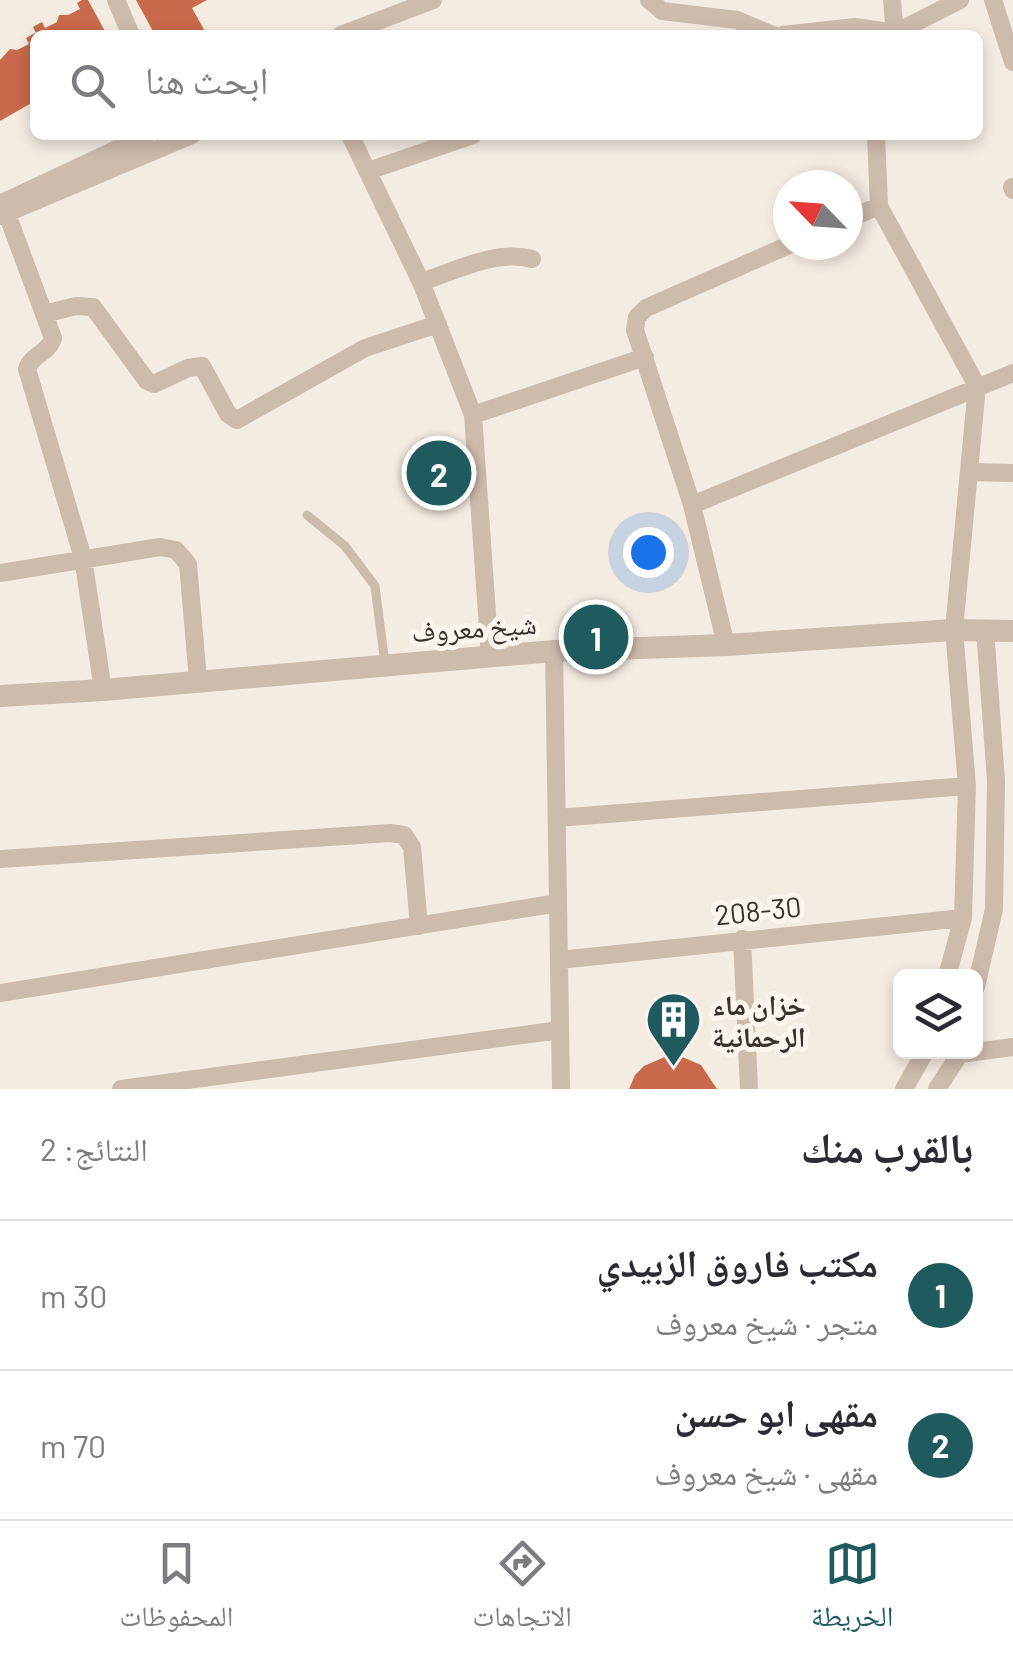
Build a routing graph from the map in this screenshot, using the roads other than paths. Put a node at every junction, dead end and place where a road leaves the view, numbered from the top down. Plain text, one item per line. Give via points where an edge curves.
1 (116, 0) edge
2 (649, 0) edge
3 (737, 0) edge
4 (892, 0) edge
5 (960, 0) edge
6 (992, 0) edge
7 (427, 1) edge
8 (737, 20) junction
9 (130, 30) edge
10 (354, 30) edge
11 (761, 30) edge
12 (823, 30) edge
13 (874, 30) edge
14 (895, 30) edge
15 (903, 30) edge
16 (1013, 62) edge
17 (138, 140) edge
18 (180, 140) edge
19 (353, 140) edge
20 (458, 140) edge
21 (876, 140) edge
22 (368, 170) junction
23 (879, 206) junction
24 (2, 212) edge
25 (863, 213) edge
26 (773, 252) edge
27 (532, 259) dead end
28 (421, 282) junction
29 (44, 314) junction
30 (438, 324) junction
31 (644, 357) junction
32 (1013, 373) edge
33 (976, 386) junction
34 (473, 414) junction
35 (970, 472) junction
36 (1013, 473) edge
37 (692, 505) junction
38 (306, 515) dead end
39 (83, 558) junction
40 (0, 573) edge
41 (985, 629) junction
42 (954, 630) junction
43 (1013, 631) edge
44 (726, 645) junction
45 (554, 651) junction
46 (490, 656) junction
47 (384, 664) junction
48 (198, 680) junction
49 (104, 690) junction
50 (0, 696) edge
51 (967, 786) junction
52 (557, 818) junction
53 (0, 860) edge
54 (558, 903) junction
55 (1013, 906) edge
56 (994, 909) junction
57 (963, 918) junction
58 (419, 926) junction
59 (742, 939) junction
60 (559, 960) junction
61 (949, 969) edge
62 (980, 969) edge
63 (0, 994) edge
64 (560, 1030) junction
65 (1013, 1048) edge
66 (983, 1051) edge
67 (921, 1059) edge
68 (956, 1059) edge
69 (121, 1089) edge
70 (561, 1089) edge
71 (749, 1089) edge
72 (904, 1089) edge
73 (937, 1089) edge

1 - 9 street
2 - 8 street via 668,12
3 - 8 street
4 - 14 street
5 - 15 street
6 - 16 street
7 - 10 street
8 - 11 street
12 - 13 street
17 - 24 street
18 - 24 street
19 - 22 street
20 - 22 street
21 - 23 street
22 - 28 street
23 - 25 street
23 - 33 street
24 - 29 street
26 - 31 street via 646,308 635,330
27 - 28 street via 498,257
28 - 30 street
29 - 30 street via 93,307 154,384 202,366 237,420 365,348
29 - 39 street via 52,343 27,369
30 - 34 street
31 - 34 street
31 - 37 street
32 - 33 street
33 - 35 street
33 - 37 street
34 - 46 street
35 - 36 street
35 - 42 street
37 - 44 street
38 - 47 lane via 345,546 375,586
39 - 40 street
39 - 48 street via 160,546 176,550 188,564
39 - 49 street
41 - 42 street, شیخ معروف
41 - 43 street, شیخ معروف
41 - 56 street via 996,781
42 - 44 street, شیخ معروف
42 - 51 street
44 - 45 street, شیخ معروف
45 - 46 street, شیخ معروف
45 - 52 street
46 - 47 street, شیخ معروف
47 - 48 street, شیخ معروف
48 - 49 street, شیخ معروف
49 - 50 street, شیخ معروف
51 - 52 street
51 - 57 street
52 - 54 street
53 - 58 street via 390,832 404,835 412,847
54 - 58 street
54 - 60 street
55 - 56 street
56 - 62 street
57 - 59 street, 208-30
57 - 61 street
58 - 63 street
59 - 60 street, 208-30
59 - 71 street
60 - 64 street
64 - 69 street
64 - 70 street
65 - 66 street
67 - 72 street
68 - 73 street

